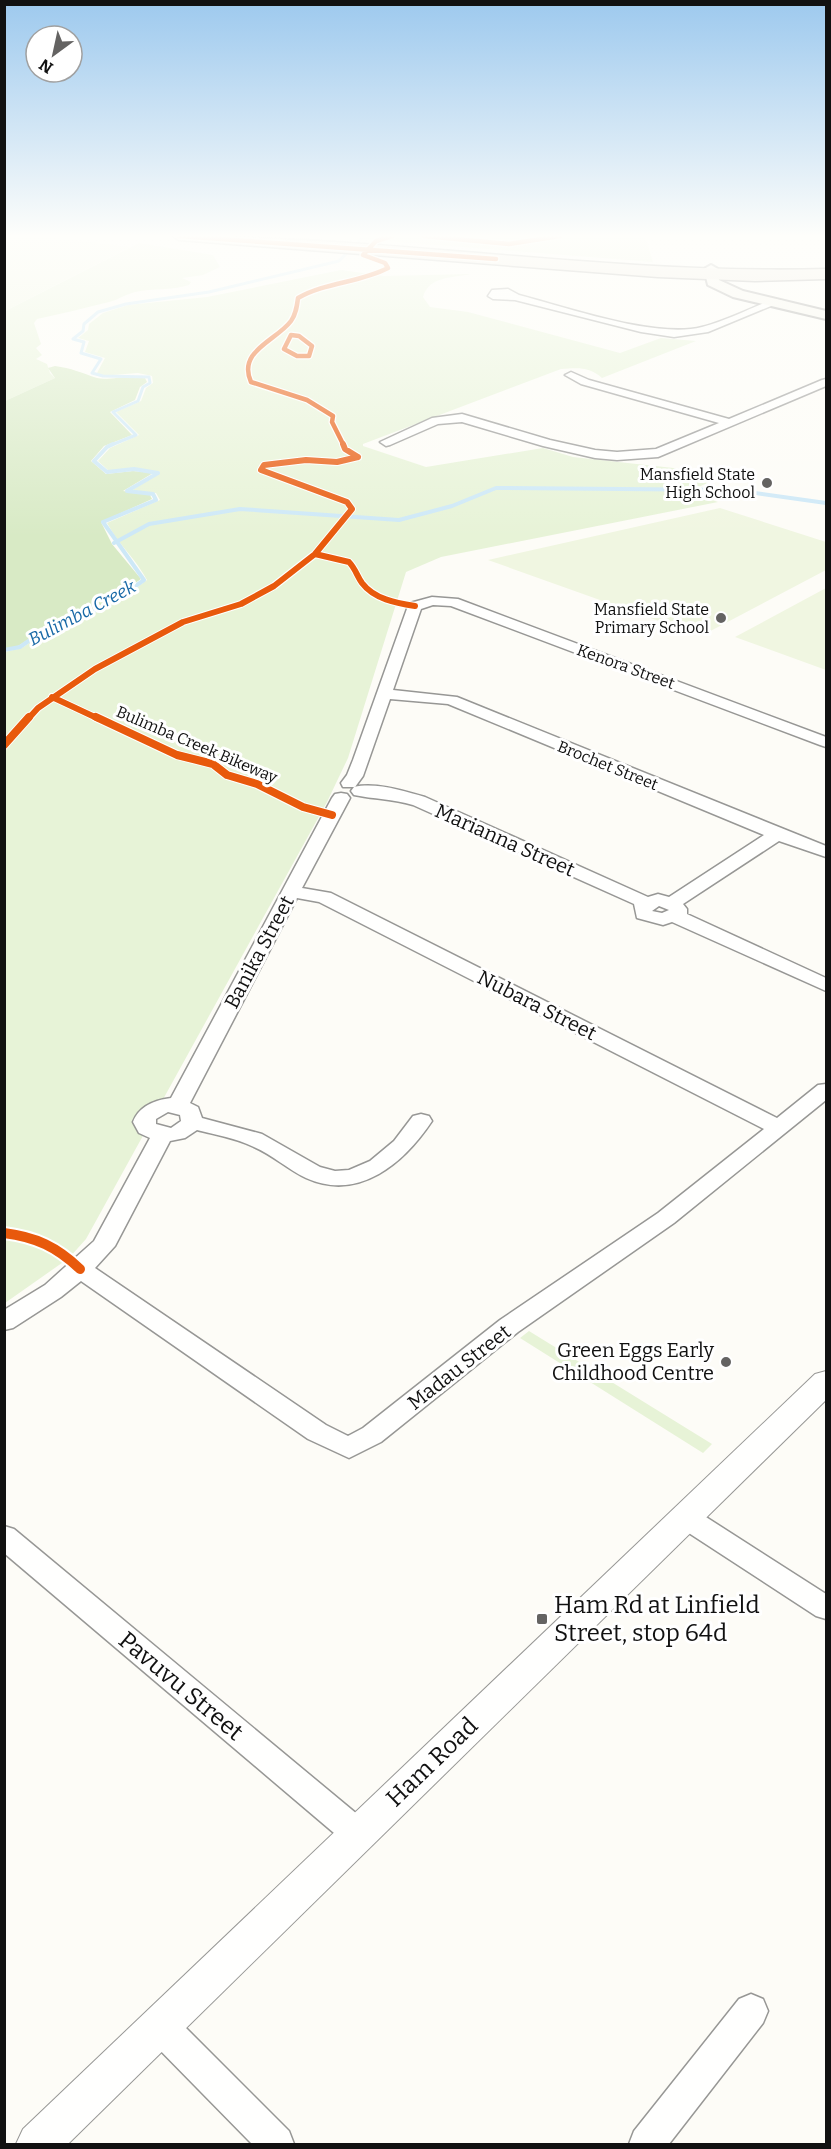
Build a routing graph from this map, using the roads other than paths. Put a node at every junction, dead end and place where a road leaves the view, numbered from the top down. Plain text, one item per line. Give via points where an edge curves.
1 (571, 375) dead end
2 (826, 382) edge
3 (732, 423) junction
4 (386, 442) dead end
5 (423, 602) joint
6 (386, 694) junction
7 (826, 742) edge
8 (350, 791) junction
9 (777, 834) junction
10 (826, 852) edge
11 (291, 892) junction
12 (673, 909) junction
13 (826, 985) edge
14 (826, 1090) edge
15 (185, 1114) junction
16 (421, 1121) dead end
17 (780, 1128) junction
18 (162, 1134) junction
19 (80, 1269) junction
20 (4, 1322) edge
21 (826, 1382) edge
22 (685, 1517) junction
23 (4, 1538) edge
24 (826, 1608) edge
25 (358, 1834) junction
26 (751, 2011) dead end
27 (160, 2026) junction
28 (38, 2145) edge
29 (276, 2145) edge
30 (647, 2145) edge

1 - 3 street
2 - 3 street
3 - 4 street via 673,448 640,456 571,449 462,418 436,421
5 - 6 street, Banika Street via 415,606
5 - 7 street, Kenora Street via 453,602
6 - 8 street, Banika Street
6 - 9 street, Brochet Street via 451,700
8 - 11 street, Banika Street
8 - 12 street, Marianna Street via 394,794 419,801 646,903 658,900
9 - 10 street, Brochet Street
9 - 12 street
11 - 15 street, Banika Street
11 - 17 street, Nubara Street via 324,897
12 - 13 street
14 - 17 street, Madau Street
15 - 16 street via 247,1135 319,1175 339,1179 370,1171 409,1140
15 - 18 street via 181,1132
15 - 18 street via 159,1107 146,1116 147,1128
17 - 19 street, Madau Street via 666,1218 509,1326 372,1435 349,1448 317,1432
18 - 19 street via 103,1246
19 - 20 street
21 - 22 street, Ham Road
22 - 24 street
22 - 25 street, Ham Road
23 - 25 street, Pavuvu Street
25 - 27 street, Ham Road
26 - 30 street
27 - 28 street, Ham Road
27 - 29 street

